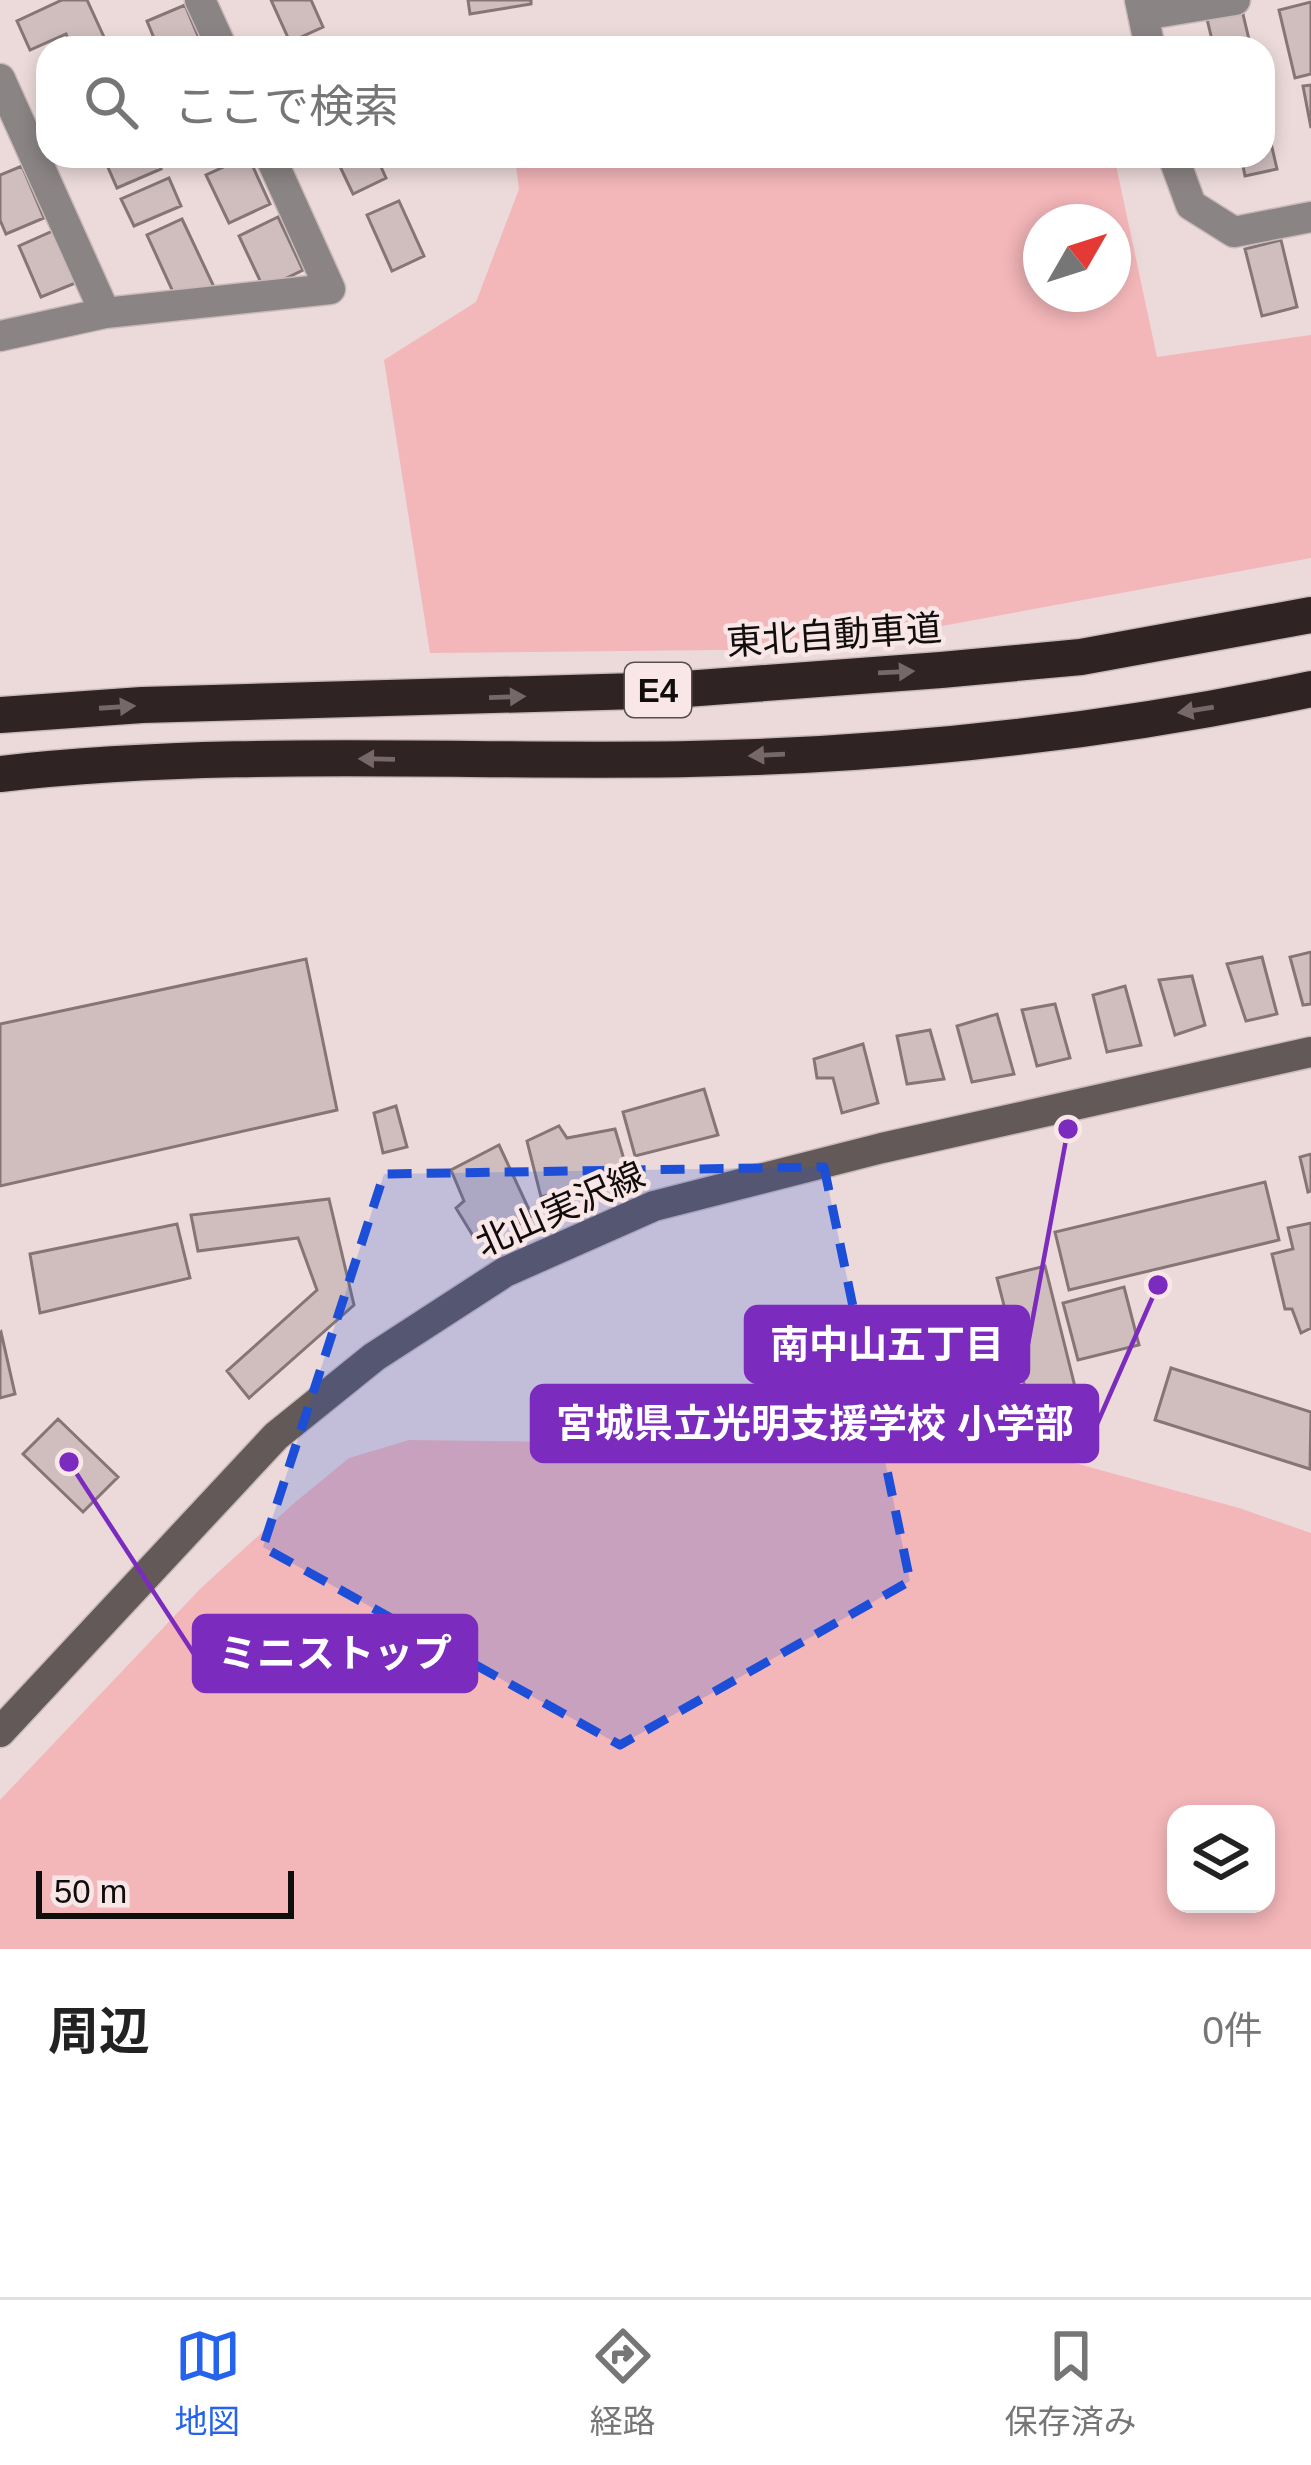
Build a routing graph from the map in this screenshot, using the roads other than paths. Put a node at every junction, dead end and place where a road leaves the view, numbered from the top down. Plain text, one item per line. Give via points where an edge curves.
1 (200, 0) edge
2 (1234, 0) edge
3 (1141, 7) edge
4 (216, 36) edge
5 (0, 79) edge
6 (36, 159) edge
7 (40, 168) edge
8 (275, 168) edge
9 (1178, 168) edge
10 (1311, 217) edge
11 (105, 313) junction
12 (0, 336) edge
13 (1311, 615) edge
14 (1311, 689) edge
15 (0, 715) edge
16 (0, 774) edge
17 (1311, 1052) edge
18 (1, 1730) edge

1 - 4 street
2 - 3 street
5 - 6 street
7 - 11 street
8 - 11 street via 330,290
9 - 10 street via 1192,205 1234,232
11 - 12 street
15 -> 13 highway, 東北自動車道 / E4 via 671,690 941,670 1081,657
14 -> 16 highway, E4 via 1129,721 847,751 197,761
17 - 18 street, 北山実沢線 via 654,1206 505,1272 374,1357 276,1436

